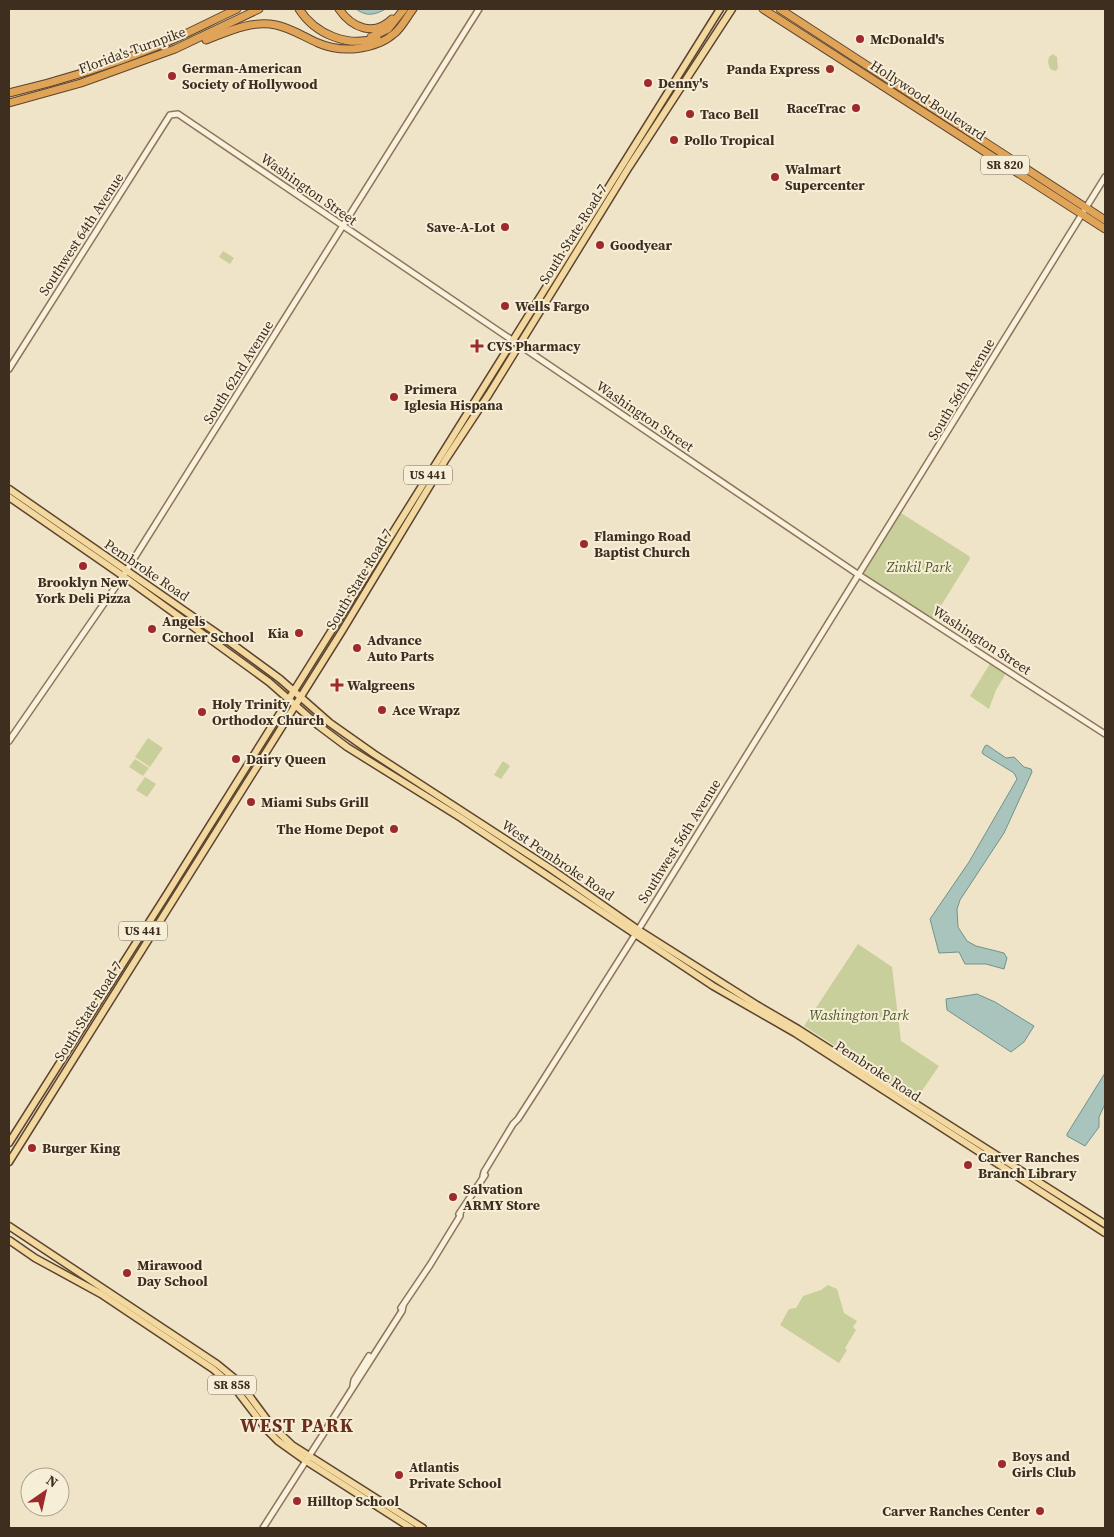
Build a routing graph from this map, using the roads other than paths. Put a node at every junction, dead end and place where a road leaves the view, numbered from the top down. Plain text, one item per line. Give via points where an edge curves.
1 (237, 9) edge
2 (259, 9) edge
3 (299, 9) edge
4 (304, 9) edge
5 (339, 9) edge
6 (399, 9) edge
7 (404, 9) edge
8 (408, 9) edge
9 (412, 9) edge
10 (479, 9) edge
11 (720, 9) edge
12 (732, 9) edge
13 (762, 9) edge
14 (780, 9) edge
15 (826, 38) junction
16 (814, 41) junction
17 (175, 49) junction
18 (827, 49) junction
19 (856, 58) junction
20 (9, 93) edge
21 (9, 102) edge
22 (174, 114) joint
23 (992, 156) junction
24 (1024, 167) junction
25 (1105, 177) edge
26 (1084, 211) junction
27 (1105, 220) edge
28 (343, 226) junction
29 (1105, 229) edge
30 (576, 238) junction
31 (572, 245) junction
32 (574, 256) junction
33 (512, 340) junction
34 (519, 345) junction
35 (9, 369) edge
36 (453, 435) junction
37 (446, 445) junction
38 (452, 451) junction
39 (446, 459) junction
40 (9, 489) edge
41 (9, 496) edge
42 (42, 512) junction
43 (388, 541) junction
44 (382, 550) junction
45 (389, 555) junction
46 (383, 564) junction
47 (124, 574) junction
48 (859, 575) junction
49 (166, 608) junction
50 (211, 629) junction
51 (293, 690) junction
52 (300, 697) junction
53 (288, 699) junction
54 (295, 705) junction
55 (1105, 734) edge
56 (9, 742) edge
57 (220, 808) junction
58 (462, 815) junction
59 (219, 827) junction
60 (191, 854) junction
61 (516, 855) junction
62 (183, 868) junction
63 (192, 869) junction
64 (551, 869) junction
65 (549, 876) junction
66 (184, 882) junction
67 (579, 889) junction
68 (636, 932) junction
69 (683, 966) junction
70 (708, 973) junction
71 (713, 986) junction
72 (741, 995) junction
73 (81, 1030) junction
74 (74, 1040) junction
75 (81, 1045) junction
76 (74, 1056) junction
77 (872, 1079) junction
78 (9, 1143) edge
79 (989, 1157) junction
80 (9, 1162) edge
81 (1033, 1178) junction
82 (1037, 1188) junction
83 (1080, 1208) junction
84 (1105, 1224) edge
85 (9, 1226) edge
86 (1105, 1233) edge
87 (9, 1240) edge
88 (59, 1270) junction
89 (108, 1291) junction
90 (195, 1356) junction
91 (234, 1377) junction
92 (242, 1397) junction
93 (254, 1402) junction
94 (308, 1459) junction
95 (263, 1528) edge
96 (410, 1528) edge
97 (423, 1528) edge

1 - 20 highway, Florida's Turnpike via 160,46 77,75
2 - 17 highway, Florida's Turnpike
3 - 8 highway via 324,33 359,42 390,32
4 - 7 highway via 325,29 338,35 361,38 372,37 388,29
5 - 6 highway via 351,22 365,29 384,26
9 - 17 highway via 392,36 356,49 330,47 277,25 262,24 239,27
10 - 28 street, South 62nd Avenue
11 - 30 main road, South State Road 7 / US 441
12 - 32 main road, South State Road 7 / US 441
13 - 16 highway, Hollywood Boulevard / SR 820
14 - 15 highway, Hollywood Boulevard / SR 820
15 - 16 highway
15 - 19 highway, Hollywood Boulevard / SR 820
16 - 18 highway, Hollywood Boulevard / SR 820
17 - 21 highway, Florida's Turnpike via 81,83
18 - 19 highway via 852,60
18 - 23 highway, Hollywood Boulevard / SR 820
19 - 24 highway, Hollywood Boulevard / SR 820
22 - 28 street, Washington Street
22 - 35 street, Southwest 64th Avenue via 170,115
23 - 24 highway via 998,154 1018,167
23 - 26 highway, Hollywood Boulevard / SR 820
24 - 26 highway, Hollywood Boulevard / SR 820
25 - 26 street, South 56th Avenue
26 - 27 highway, Hollywood Boulevard / SR 820
26 - 29 highway, Hollywood Boulevard / SR 820
26 - 48 street, South 56th Avenue
28 - 33 street, Washington Street
28 - 47 street, South 62nd Avenue
30 - 31 main road, South State Road 7 / US 441
30 - 32 main road
31 - 32 main road
31 - 33 main road, South State Road 7 / US 441
32 - 34 main road, South State Road 7 / US 441
33 - 34 street, Washington Street
33 - 36 main road, South State Road 7 / US 441
34 - 38 main road, South State Road 7 / US 441
34 - 48 street, Washington Street
36 - 37 main road, South State Road 7 / US 441
36 - 38 main road
37 - 39 main road
37 - 43 main road, South State Road 7 / US 441
38 - 39 main road, South State Road 7 / US 441
39 - 45 main road, South State Road 7 / US 441
40 - 42 main road, Pembroke Road
41 - 42 main road via 33,511
41 - 47 main road, Pembroke Road
42 - 47 main road, Pembroke Road
43 - 44 main road, South State Road 7 / US 441
43 - 45 main road
44 - 46 main road
44 - 51 main road, South State Road 7 / US 441
45 - 46 main road, South State Road 7 / US 441
46 - 52 main road, South State Road 7 / US 441
47 - 49 main road, Pembroke Road
47 - 50 main road, Pembroke Road
47 - 56 street, South 62nd Avenue
48 - 55 street, Washington Street
48 - 68 street, Southwest 56th Avenue
49 - 50 main road via 200,630
49 - 53 main road, Pembroke Road
50 - 51 main road, Pembroke Road
51 - 52 main road, Pembroke Road
51 - 53 main road, South State Road 7 / US 441
52 - 54 main road, South State Road 7 / US 441
52 - 58 main road, Pembroke Road via 330,723
53 - 54 main road, Pembroke Road
53 - 57 main road, South State Road 7 / US 441
54 - 58 main road, Pembroke Road via 347,747
54 - 59 main road, South State Road 7 / US 441
57 - 59 main road
57 - 60 main road, South State Road 7 / US 441
58 - 61 main road, West Pembroke Road
58 - 64 main road, West Pembroke Road
59 - 63 main road, South State Road 7 / US 441
60 - 62 main road, South State Road 7 / US 441
60 - 63 main road
61 - 64 main road
61 - 65 main road, West Pembroke Road
62 - 66 main road
62 - 73 main road, South State Road 7 / US 441
63 - 66 main road, South State Road 7 / US 441
64 - 67 main road, West Pembroke Road
65 - 67 main road via 558,877
65 - 68 main road, West Pembroke Road
66 - 75 main road, South State Road 7 / US 441
67 - 68 main road, West Pembroke Road
68 - 69 main road, Pembroke Road
68 - 70 main road, Pembroke Road
68 - 94 street, Southwest 56th Avenue via 513,1124 445,1242
69 - 70 main road via 704,976
69 - 71 main road, Pembroke Road
70 - 72 main road, Pembroke Road
71 - 72 main road via 719,985
71 - 77 main road, Pembroke Road
72 - 77 main road, Pembroke Road via 798,1028
73 - 74 main road, South State Road 7 / US 441
73 - 75 main road
74 - 76 main road
74 - 78 main road, South State Road 7 / US 441
75 - 76 main road, South State Road 7 / US 441
76 - 80 main road, South State Road 7 / US 441
77 - 79 main road, Pembroke Road
77 - 81 main road, Pembroke Road
79 - 81 main road via 1028,1179
79 - 82 main road, Pembroke Road
81 - 83 main road, Pembroke Road
82 - 83 main road via 1043,1188
82 - 86 main road, Pembroke Road
83 - 84 main road, Pembroke Road
85 - 89 main road, SR 858
87 - 88 main road, SR 858
88 - 89 main road via 68,1270
88 - 90 main road, SR 858 via 102,1294
89 - 91 main road, SR 858
90 - 91 main road via 228,1377
90 - 92 main road, SR 858 via 225,1378
91 - 93 main road, SR 858
92 - 93 main road
92 - 94 main road, SR 858 via 278,1441
93 - 94 main road, SR 858 via 282,1436
94 - 95 street, Southwest 56th Avenue
94 - 96 main road, SR 858
94 - 97 main road, SR 858

